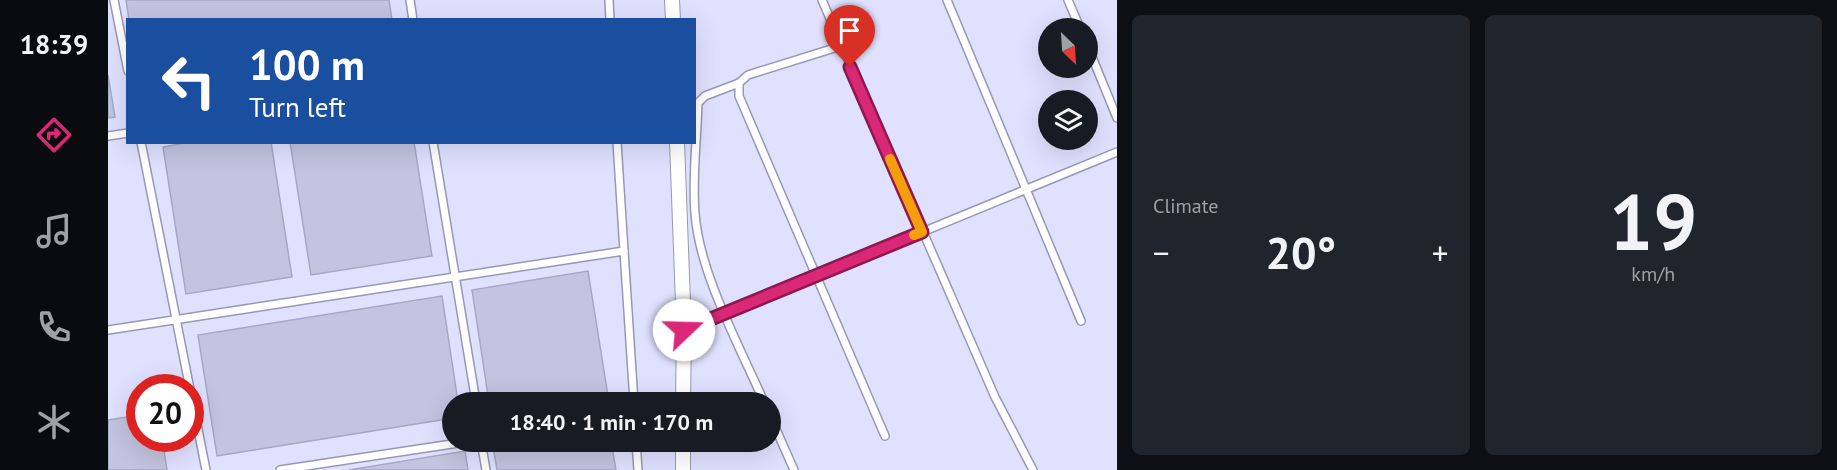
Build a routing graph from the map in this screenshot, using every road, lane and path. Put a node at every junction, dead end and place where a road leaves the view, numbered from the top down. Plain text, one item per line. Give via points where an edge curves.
1 (114, 0) edge
2 (410, 0) edge
3 (609, 0) edge
4 (672, 0) edge
5 (822, 0) edge
6 (947, 0) edge
7 (1068, 0) edge
8 (412, 18) edge
9 (610, 18) edge
10 (673, 18) edge
11 (1076, 18) edge
12 (841, 46) junction
13 (126, 61) edge
14 (1098, 71) edge
15 (739, 83) junction
16 (1117, 118) edge
17 (126, 133) edge
18 (108, 136) edge
19 (141, 144) edge
20 (433, 144) edge
21 (617, 144) edge
22 (677, 144) edge
23 (1117, 152) edge
24 (1026, 189) junction
25 (922, 232) junction
26 (624, 251) junction
27 (817, 276) junction
28 (457, 278) junction
29 (725, 314) junction
30 (178, 320) junction
31 (1081, 321) dead end
32 (108, 330) edge
33 (684, 330) junction
34 (474, 392) edge
35 (633, 392) edge
36 (683, 392) edge
37 (760, 392) edge
38 (885, 436) dead end
39 (781, 441) edge
40 (442, 446) edge
41 (484, 452) edge
42 (637, 452) edge
43 (683, 452) edge
44 (206, 470) edge
45 (280, 470) edge
46 (486, 470) edge
47 (638, 470) edge
48 (683, 470) edge
49 (794, 470) edge
50 (1033, 470) edge

1 - 13 lane
2 - 8 lane
3 - 9 lane
4 - 10 street
5 - 12 lane
6 - 24 lane
7 - 11 lane
12 - 15 lane via 748,75
12 - 25 lane
14 - 16 lane
15 - 27 lane via 739,96
15 - 29 lane via 705,96 699,103 695,214 701,254
17 - 18 lane
19 - 30 lane
20 - 28 lane
21 - 26 lane
22 - 33 street
23 - 24 lane
24 - 25 lane
24 - 31 lane
25 - 27 lane
25 - 50 lane via 994,397
26 - 28 lane
26 - 35 lane
27 - 29 lane
27 - 38 lane
28 - 30 lane
28 - 34 lane
29 - 33 lane
29 - 37 lane
30 - 32 lane
30 - 44 lane
33 - 36 street
39 - 49 lane
40 - 45 lane
41 - 46 lane
42 - 47 lane
43 - 48 street

